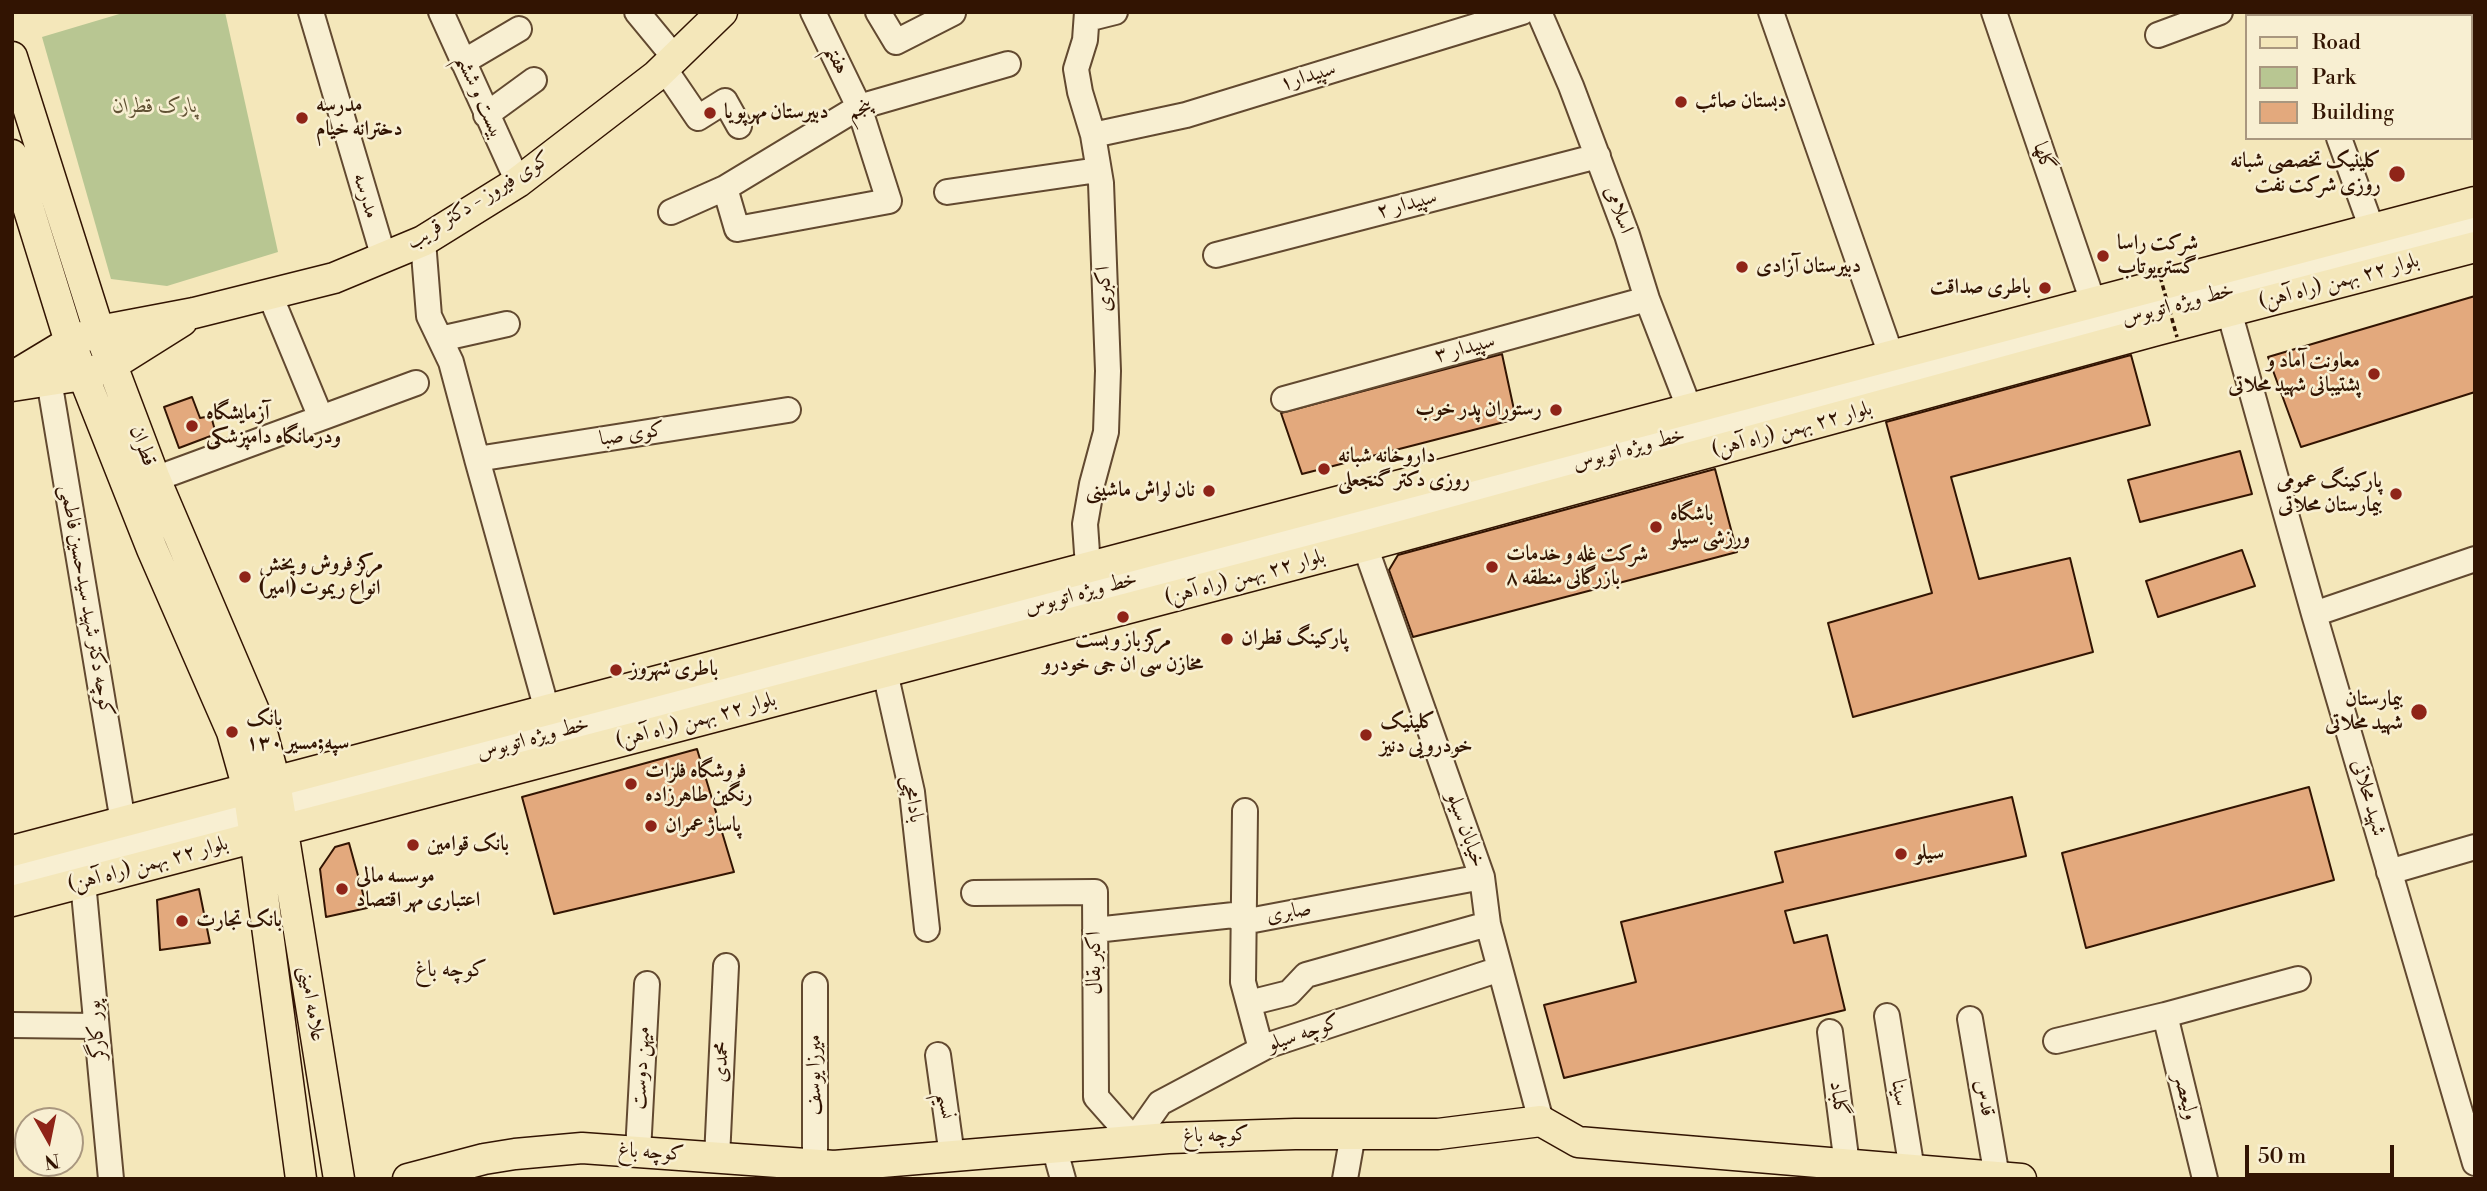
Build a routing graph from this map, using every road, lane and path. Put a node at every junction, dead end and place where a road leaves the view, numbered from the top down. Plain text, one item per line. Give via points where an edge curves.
1 (311, 12) edge
2 (441, 12) edge
3 (637, 12) edge
4 (722, 12) edge
5 (813, 12) edge
6 (878, 12) edge
7 (1115, 12) edge
8 (1522, 12) edge
9 (1539, 12) edge
10 (1772, 12) edge
11 (1994, 12) edge
12 (2220, 12) edge
13 (1087, 16) edge
14 (956, 19) edge
15 (519, 30) dead end
16 (2158, 35) dead end
17 (12, 57) edge
18 (463, 62) junction
19 (670, 63) junction
20 (1008, 64) dead end
21 (534, 80) dead end
22 (859, 107) junction
23 (486, 115) junction
24 (739, 126) dead end
25 (1093, 135) junction
26 (2340, 140) edge
27 (12, 155) edge
28 (1598, 156) junction
29 (1098, 170) junction
30 (518, 181) junction
31 (725, 188) junction
32 (947, 192) dead end
33 (2475, 202) edge
34 (671, 212) dead end
35 (2475, 227) edge
36 (2372, 229) junction
37 (423, 241) junction
38 (2475, 247) edge
39 (1216, 255) dead end
40 (384, 258) junction
41 (2158, 269) dead end
42 (270, 295) junction
43 (1647, 299) junction
44 (2093, 302) junction
45 (2230, 311) junction
46 (194, 313) junction
47 (507, 324) dead end
48 (99, 331) junction
49 (2177, 337) dead end
50 (440, 339) junction
51 (70, 341) junction
52 (1891, 355) junction
53 (112, 365) junction
54 (83, 375) junction
55 (12, 377) edge
56 (49, 380) junction
57 (416, 383) dead end
58 (12, 386) edge
59 (1284, 398) dead end
60 (788, 410) dead end
61 (1690, 410) junction
62 (321, 418) junction
63 (477, 459) junction
64 (155, 479) junction
65 (1350, 524) junction
66 (2475, 559) edge
67 (1088, 567) junction
68 (2314, 614) junction
69 (886, 672) junction
70 (547, 710) junction
71 (265, 809) junction
72 (1245, 811) dead end
73 (123, 822) junction
74 (2475, 847) edge
75 (12, 850) edge
76 (2389, 872) junction
77 (12, 877) edge
78 (1482, 877) junction
79 (83, 882) junction
80 (974, 893) dead end
81 (12, 901) edge
82 (1243, 922) junction
83 (1488, 924) junction
84 (928, 929) dead end
85 (1095, 930) junction
86 (726, 966) dead end
87 (1500, 969) junction
88 (2298, 979) dead end
89 (646, 984) dead end
90 (815, 985) dead end
91 (1249, 1003) junction
92 (2165, 1015) junction
93 (1886, 1016) dead end
94 (1970, 1019) dead end
95 (12, 1025) edge
96 (96, 1026) junction
97 (1830, 1032) dead end
98 (2056, 1041) dead end
99 (1261, 1049) junction
100 (938, 1055) dead end
101 (1541, 1121) junction
102 (1353, 1134) junction
103 (1134, 1140) junction
104 (1054, 1147) junction
105 (638, 1152) junction
106 (952, 1156) junction
107 (717, 1158) junction
108 (2475, 1163) edge
109 (815, 1165) junction
110 (1847, 1165) junction
111 (1912, 1170) junction
112 (430, 1176) edge
113 (2009, 1178) edge
114 (111, 1179) edge
115 (301, 1179) edge
116 (340, 1179) edge
117 (1063, 1179) edge
118 (1345, 1179) edge
119 (2206, 1179) edge

1 - 40 street, مدرسه
2 - 18 street, بیست و ششم
3 - 19 street
4 - 19 main road, کوی فیروز - دکتر قریب
5 - 22 street, هفتم
6 - 14 street via 896,42
7 - 13 street
8 - 25 street, سپیدار۱ via 1186,115
9 - 28 street, اسلامی
10 - 52 street
11 - 44 street, گلها
12 - 16 street
13 - 25 street, اکبری via 1076,69
15 - 18 street
17 - 48 main road, قطران
18 - 23 street, بیست و ششم
19 - 24 street via 698,118 725,101
19 - 30 main road, کوی فیروز - دکتر قریب
20 - 22 street, پنجم
21 - 23 street
22 - 31 street, پنجم
22 - 31 street, هفتم via 889,201 737,229
23 - 30 street, بیست و ششم
25 - 29 street, اکبری
26 - 36 street
27 - 51 main road, قطران
28 - 39 street, سپیدار ۲
28 - 43 street, اسلامی
29 - 32 street
29 - 67 street, اکبری via 1108,371 1106,432 1086,524
30 - 37 main road, کوی فیروز - دکتر قریب
31 - 34 street, پنجم
33 - 36 main road, بلوار ۲۲ بهمن (راه آهن)
35 - 65 street, خط ویژه اتوبوس
36 - 44 main road, بلوار ۲۲ بهمن (راه آهن)
37 - 40 main road, کوی فیروز - دکتر قریب
37 - 50 street via 429,316
38 - 45 main road, بلوار ۲۲ بهمن (راه آهن)
40 - 42 main road, کوی فیروز - دکتر قریب via 334,278
41 - 49 path, bridge
42 - 46 main road, کوی فیروز - دکتر قریب
42 - 62 street
43 - 59 street, سپیدار ۳
43 - 61 street, اسلامی
44 - 52 main road, بلوار ۲۲ بهمن (راه آهن)
45 - 65 main road, بلوار ۲۲ بهمن (راه آهن)
45 - 68 street, شهید محلاتی
46 - 48 main road, کوی فیروز - دکتر قریب
46 - 53 main road
47 - 50 street
48 - 51 main road, کوی فیروز - دکتر قریب
48 - 53 main road, قطران
50 - 63 street via 451,362
51 - 54 main road, قطران
51 - 55 main road, کوی فیروز - دکتر قریب
52 - 61 main road, بلوار ۲۲ بهمن (راه آهن)
53 - 54 main road
53 - 64 main road, قطران
54 - 56 main road
54 - 71 main road, قطران via 152,549
56 - 58 main road
56 - 73 street, کوچه دکتر شهید سیدحسین فاطمی
57 - 62 street
60 - 63 street, کوی صبا
61 - 65 main road, بلوار ۲۲ بهمن (راه آهن)
62 - 64 street
63 - 70 street
64 - 71 main road, قطران via 260,725
65 - 67 main road, بلوار ۲۲ بهمن (راه آهن)
65 - 69 main road, بلوار ۲۲ بهمن (راه آهن)
65 - 71 street, خط ویژه اتوبوس
65 - 78 street, خیابان سیلو
66 - 68 street
67 - 70 main road, بلوار ۲۲ بهمن (راه آهن)
68 - 76 street, شهید محلاتی
69 - 71 main road, بلوار ۲۲ بهمن (راه آهن)
69 - 84 street, بادامچی via 912,792
70 - 71 main road, بلوار ۲۲ بهمن (راه آهن)
71 - 73 main road, بلوار ۲۲ بهمن (راه آهن)
71 - 77 street, خط ویژه اتوبوس
71 - 79 main road, بلوار ۲۲ بهمن (راه آهن)
71 - 115 main road, علامه امینی
71 - 116 main road, علامه امینی
72 - 82 street
73 - 75 main road, بلوار ۲۲ بهمن (راه آهن)
74 - 76 street
76 - 108 street, شهید محلاتی
78 - 82 street, صابری
78 - 83 street, خیابان سیلو
79 - 81 main road, بلوار ۲۲ بهمن (راه آهن)
79 - 96 street, پور کارگر
80 - 85 street, اکبر بقال via 1095,892
82 - 85 street, صابری via 1234,915
82 - 91 street via 1243,982
83 - 87 street, خیابان سیلو
83 - 91 street via 1306,975 1289,993
85 - 103 street, اکبر بقال via 1096,1097
86 - 107 street, محمدی
87 - 99 street, کوچه سیلو
87 - 101 street, خیابان سیلو
88 - 92 street
89 - 105 street, میهن دوست
90 - 109 street, میرزا یوسف
91 - 99 street
92 - 98 street
92 - 119 street, ولیعصر
93 - 111 street, سینا
94 - 113 street, قدس
95 - 96 street
96 - 114 street, پور کارگر
97 - 110 street, گلباد
99 - 103 street, کوچه سیلو via 1160,1103
100 - 106 street, نسیم
101 - 102 main road, کوچه باغ via 1438,1134
101 - 110 main road via 1578,1142
102 - 103 main road, کوچه باغ
102 - 118 street
103 - 104 main road, کوچه باغ
104 - 106 main road, کوچه باغ
104 - 117 street
105 - 107 main road, کوچه باغ
105 - 112 main road, کوچه باغ via 582,1149 514,1154
106 - 109 main road, کوچه باغ
107 - 109 main road, کوچه باغ
110 - 111 main road
111 - 113 main road

